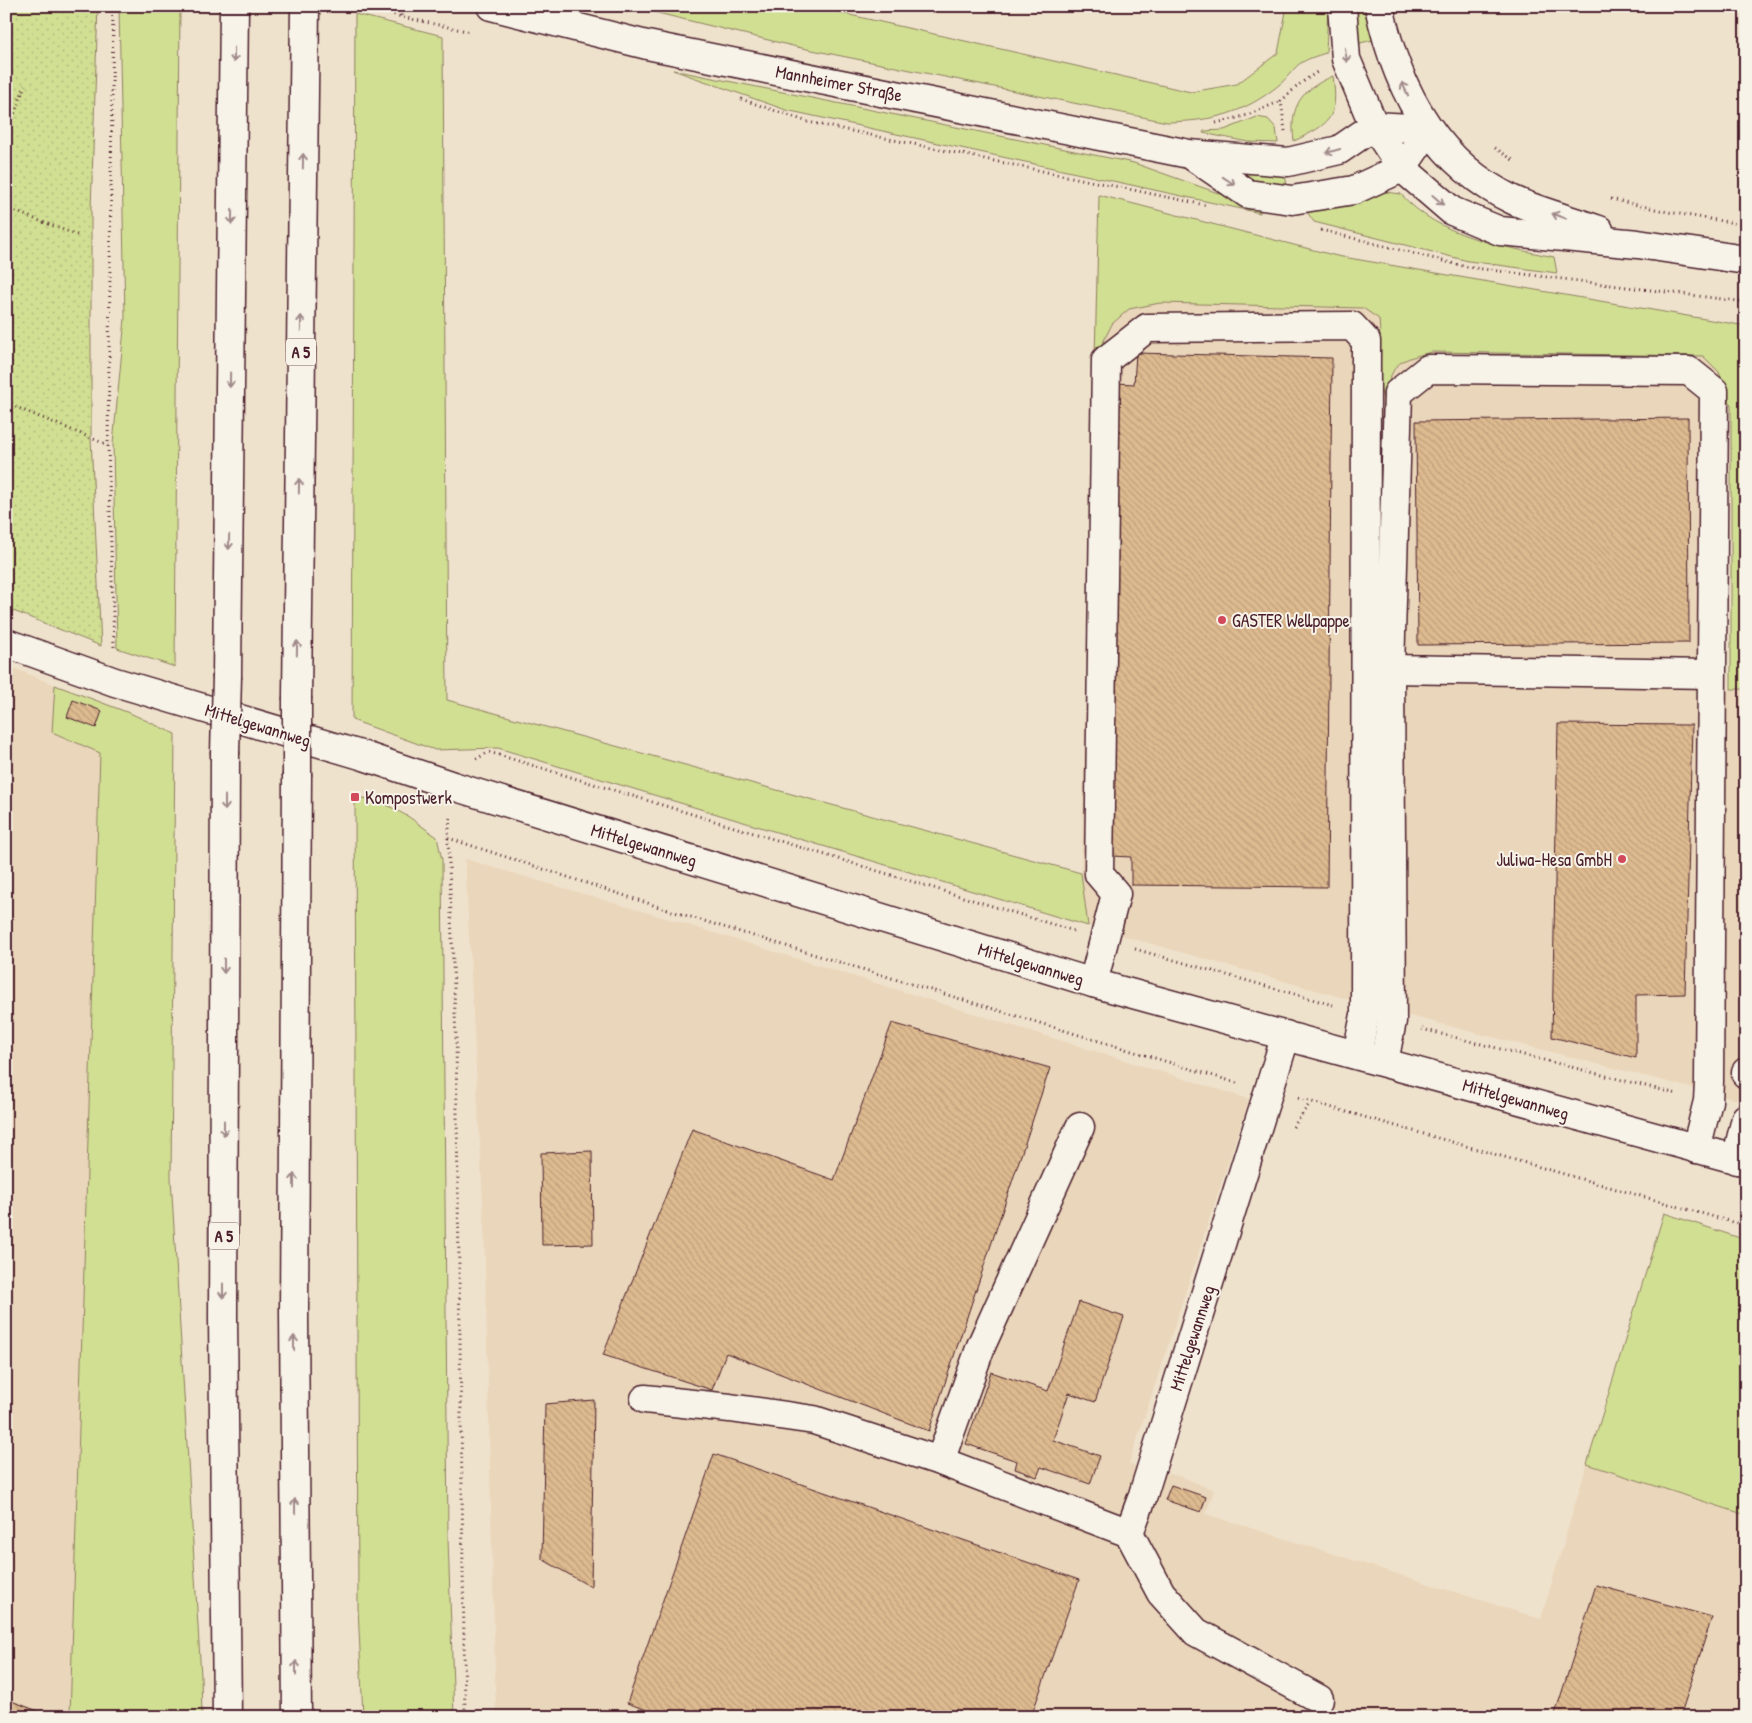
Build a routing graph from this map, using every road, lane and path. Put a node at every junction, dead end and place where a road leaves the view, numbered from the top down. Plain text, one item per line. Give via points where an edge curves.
1 (113, 6) edge
2 (234, 6) edge
3 (305, 6) edge
4 (365, 6) edge
5 (396, 6) edge
6 (491, 6) edge
7 (1342, 6) edge
8 (1379, 6) edge
9 (402, 17) junction
10 (479, 34) dead end
11 (1346, 59) junction
12 (25, 85) dead end
13 (736, 97) dead end
14 (1374, 126) junction
15 (1428, 129) junction
16 (6, 137) edge
17 (1490, 145) dead end
18 (1189, 154) junction
19 (1288, 162) junction
20 (1515, 162) dead end
21 (1402, 168) junction
22 (1605, 197) dead end
23 (1213, 207) dead end
24 (6, 208) edge
25 (1746, 225) edge
26 (1319, 229) dead end
27 (77, 235) dead end
28 (1638, 244) junction
29 (1746, 260) edge
30 (1746, 302) edge
31 (6, 403) edge
32 (108, 445) junction
33 (6, 643) edge
34 (1390, 669) junction
35 (1711, 674) junction
36 (115, 682) junction
37 (472, 760) dead end
38 (453, 786) junction
39 (448, 838) junction
40 (1105, 940) junction
41 (1094, 984) junction
42 (1365, 1015) junction
43 (1392, 1021) junction
44 (1286, 1035) junction
45 (1357, 1054) junction
46 (1384, 1062) junction
47 (1272, 1087) junction
48 (1708, 1101) junction
49 (1746, 1118) edge
50 (1080, 1127) dead end
51 (1696, 1149) junction
52 (1741, 1161) edge
53 (1746, 1226) edge
54 (645, 1400) dead end
55 (940, 1462) junction
56 (1129, 1533) junction
57 (1319, 1699) dead end
58 (226, 1717) edge
59 (297, 1717) edge
60 (465, 1717) edge

1 - 32 path
2 -> 58 main road, A 5, bridge via 225,754 223,1327
59 -> 3 main road, A 5, bridge via 294,1312 296,776
4 - 9 path
5 - 9 path
6 - 18 main road, Mannheimer Straße via 648,45
7 -> 11 main road
15 -> 8 main road via 1406,92 1388,45
9 - 10 path
11 - 14 main road
11 - 19 path via 1329,64 1281,101
12 - 16 path
13 - 23 path via 808,122
14 - 15 main road
14 -> 19 main road, Mannheimer Straße via 1339,150
14 - 21 main road
15 - 21 main road
28 -> 15 main road via 1512,200 1467,172
17 - 20 path
18 - 19 main road, Mannheimer Straße
18 -> 21 main road, Mannheimer Straße via 1248,194 1292,200 1354,190
21 -> 28 main road via 1452,211 1500,231
22 - 25 path
24 - 27 path
26 - 30 path via 1467,267
28 - 29 main road
31 - 32 path
32 - 36 path
33 - 36 main road, Mittelgewannweg
34 - 35 main road
34 - 35 main road via 1398,393 1428,369 1689,371 1714,391
34 - 43 main road
35 - 48 main road
36 - 38 main road, Mittelgewannweg
37 - 40 path via 489,752
38 - 39 path
38 - 41 main road, Mittelgewannweg
39 - 47 path via 681,914 1246,1085
39 - 60 path via 456,1039
40 - 41 main road
40 - 42 path
40 - 42 main road via 1116,894 1099,874 1106,360 1147,328 1352,326 1366,341
41 - 44 main road, Mittelgewannweg
42 - 45 main road
43 - 46 main road
43 - 48 path
44 - 45 main road, Mittelgewannweg
44 - 47 main road, Mittelgewannweg
45 - 46 main road, Mittelgewannweg
46 - 51 main road, Mittelgewannweg
47 - 53 path via 1310,1103
47 - 56 main road, Mittelgewannweg
48 - 51 main road
49 - 52 main road
50 - 55 main road via 981,1346
51 - 52 main road, Mittelgewannweg
54 - 55 main road via 814,1420
55 - 56 main road
56 - 57 main road via 1161,1593 1196,1632

